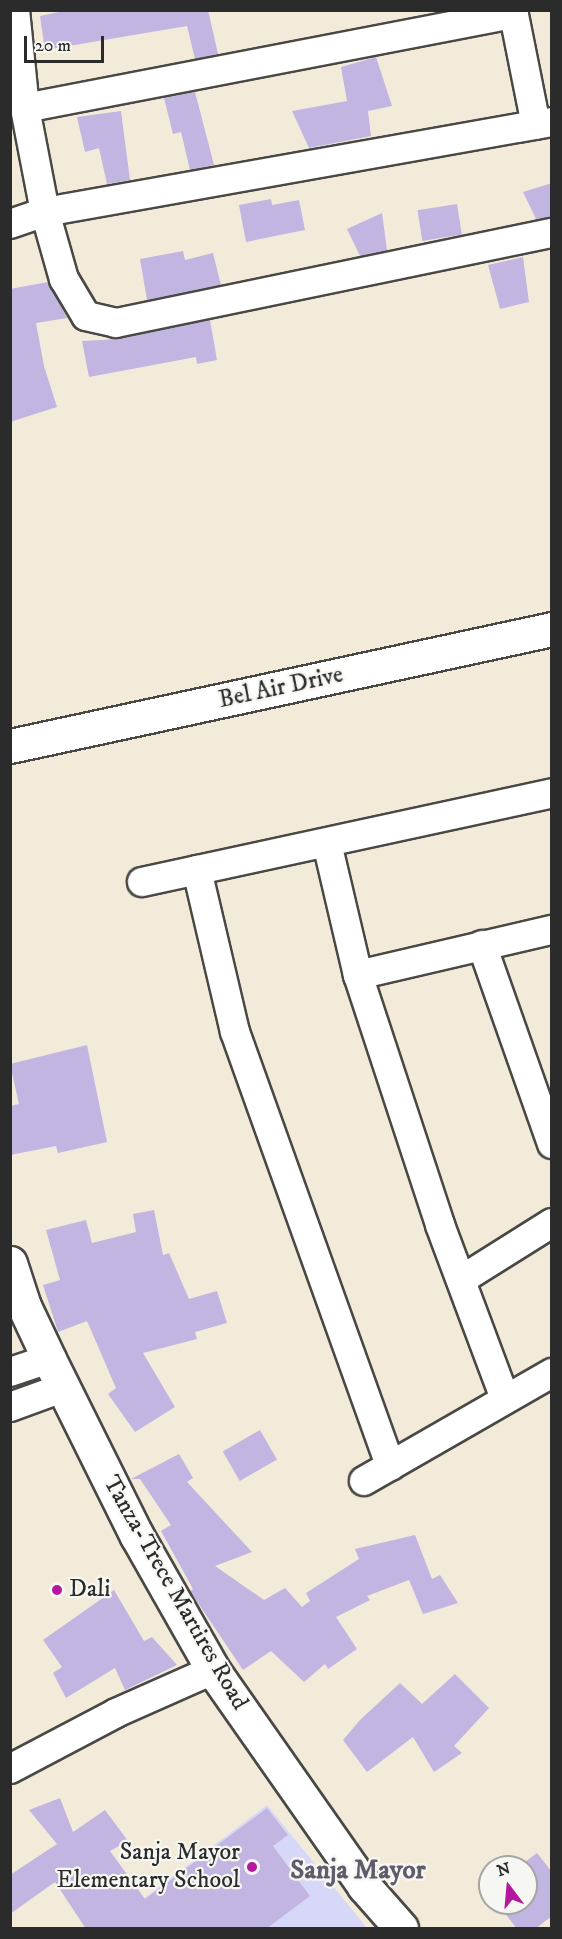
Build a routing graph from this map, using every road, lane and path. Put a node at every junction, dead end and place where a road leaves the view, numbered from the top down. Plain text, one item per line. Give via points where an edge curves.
1 (15, 10) edge
2 (514, 12) edge
3 (25, 108) junction
4 (544, 123) edge
5 (45, 212) junction
6 (13, 221) edge
7 (552, 233) edge
8 (552, 629) edge
9 (10, 746) edge
10 (552, 793) edge
11 (327, 843) junction
12 (197, 870) junction
13 (142, 882) dead end
14 (552, 930) edge
15 (482, 945) junction
16 (358, 975) junction
17 (552, 1144) edge
18 (552, 1223) edge
19 (10, 1263) edge
20 (461, 1280) junction
21 (49, 1359) junction
22 (10, 1372) edge
23 (552, 1373) edge
24 (65, 1388) junction
25 (506, 1400) junction
26 (10, 1407) edge
27 (390, 1466) junction
28 (364, 1481) dead end
29 (213, 1670) junction
30 (10, 1769) edge
31 (400, 1929) edge

1 - 3 street
2 - 3 street
2 - 4 street
3 - 5 street
4 - 5 street
5 - 6 street
5 - 7 street via 64,279 86,316 116,322
8 - 9 main road, Bel Air Drive
10 - 11 street
11 - 12 street
11 - 16 street
12 - 13 street
12 - 27 street via 235,1032
14 - 15 street
15 - 16 street
15 - 17 street
16 - 20 street
18 - 20 street
19 - 21 main road, Tanza-Trece Martires Road via 24,1306
20 - 25 street
21 - 22 street
21 - 24 main road, Tanza-Trece Martires Road
23 - 25 street
24 - 26 street
24 - 29 main road, Tanza-Trece Martires Road via 137,1536
25 - 27 street
27 - 28 street
29 - 30 street via 116,1713
29 - 31 main road, Tanza-Trece Martires Road via 364,1886

